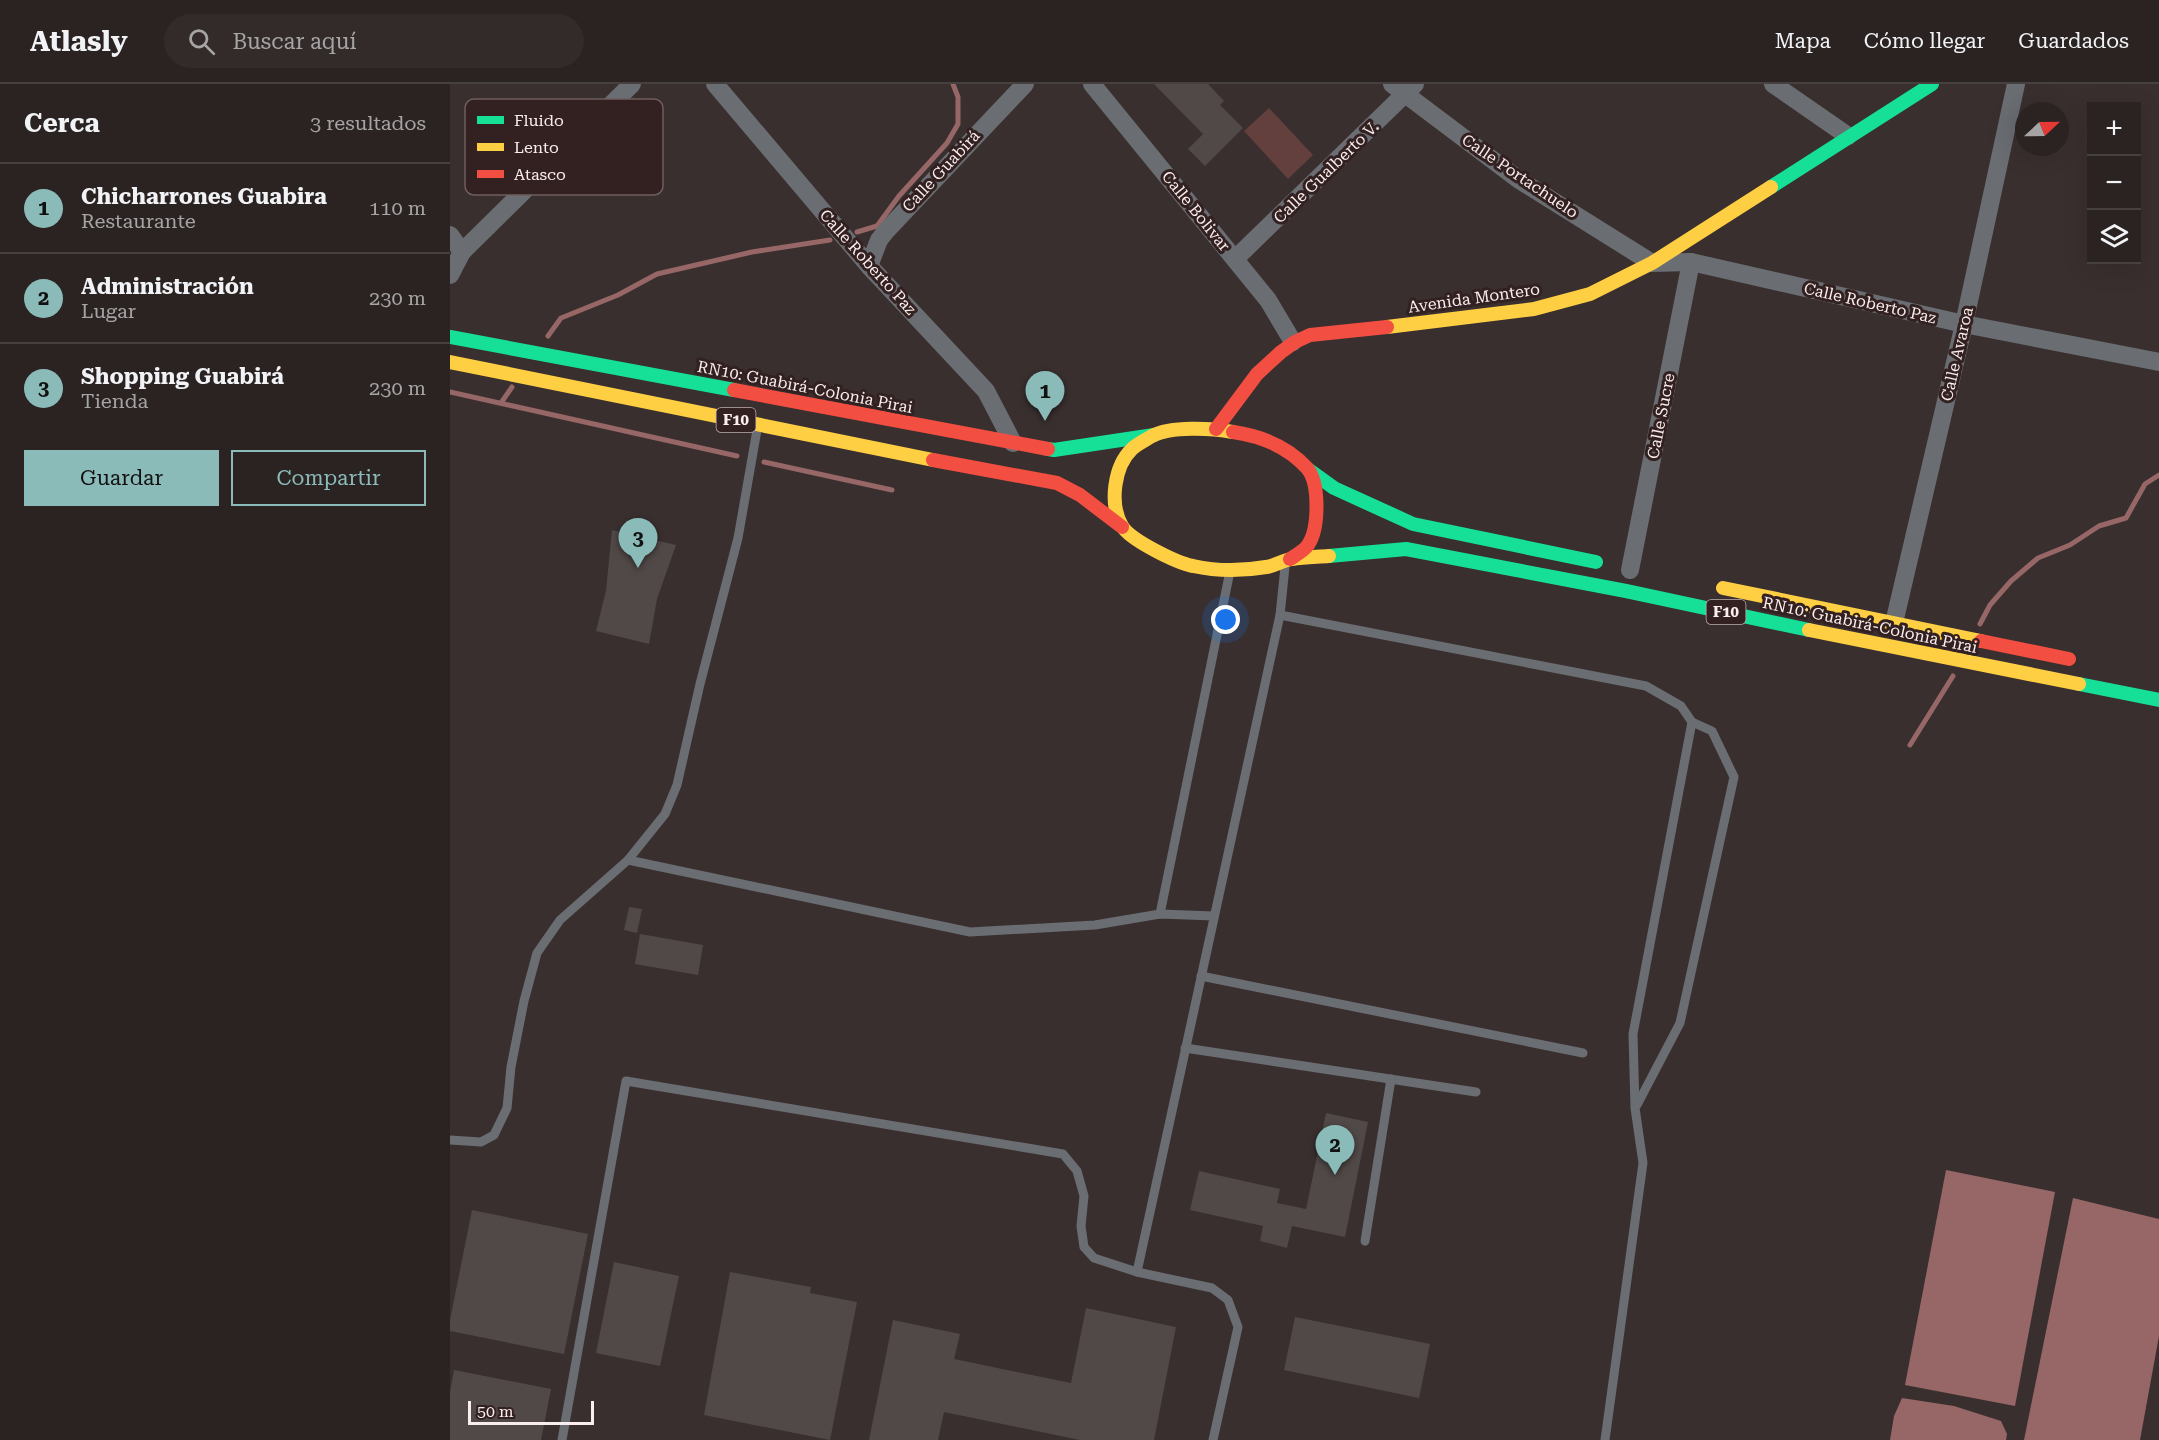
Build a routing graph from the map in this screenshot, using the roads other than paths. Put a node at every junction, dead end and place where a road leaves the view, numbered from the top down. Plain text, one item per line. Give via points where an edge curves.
1 (632, 84) edge
2 (715, 84) edge
3 (1025, 84) edge
4 (1092, 84) edge
5 (1773, 84) edge
6 (1932, 84) edge
7 (2016, 84) edge
8 (1404, 88) edge
9 (617, 99) edge
10 (1848, 136) junction
11 (520, 195) edge
12 (450, 235) edge
13 (462, 252) junction
14 (1235, 259) junction
15 (1691, 262) junction
16 (1652, 263) junction
17 (868, 266) junction
18 (450, 275) edge
19 (1964, 324) junction
20 (450, 337) edge
21 (1293, 342) junction
22 (450, 362) edge
23 (2159, 362) edge
24 (758, 424) junction
25 (1216, 429) junction
26 (1154, 435) junction
27 (1013, 443) junction
28 (1309, 470) junction
29 (1122, 527) junction
30 (1288, 560) junction
31 (1625, 568) joint
32 (1230, 570) junction
33 (1710, 586) dead end
34 (1280, 615) junction
35 (1894, 623) junction
36 (2078, 661) dead end
37 (2159, 700) edge
38 (1692, 722) junction
39 (628, 860) junction
40 (1160, 914) junction
41 (1214, 916) junction
42 (1201, 976) junction
43 (1185, 1048) junction
44 (1583, 1053) dead end
45 (1390, 1079) junction
46 (1476, 1092) dead end
47 (1635, 1108) junction
48 (451, 1138) edge
49 (1365, 1241) dead end
50 (1137, 1272) junction
51 (562, 1440) edge
52 (1214, 1440) edge
53 (1605, 1440) edge

1 - 9 street
2 - 17 street, Calle Roberto Paz
3 - 17 street, Calle Guabirá via 886,231
4 - 14 street, Calle Bolivar
5 - 10 street
6 - 10 main road, Avenida Montero
7 - 19 street, Calle Avaroa
8 - 14 street, Calle Gualberto V.
8 - 16 street, Calle Portachuelo via 1518,179
10 - 16 main road, Avenida Montero
11 - 13 street
12 - 13 street
13 - 18 street
14 - 21 street, Calle Bolivar via 1268,300
15 - 16 street, Calle Roberto Paz
15 - 19 street, Calle Roberto Paz
15 - 31 street, Calle Sucre
16 - 21 main road, Avenida Montero via 1590,294 1534,309 1310,335
17 - 27 street, Calle Roberto Paz via 986,391
19 - 23 street, Calle Roberto Paz
19 - 35 street, Calle Avaroa
20 - 27 main road, RN10: Guabirá-Colonia Pirai / F10
21 - 25 main road, Avenida Montero via 1247,383
22 - 24 main road, F10
24 - 29 main road, F10 via 1057,483
24 - 39 lane via 738,538 676,785 664,814
25 - 26 main road, F10 via 1194,428
25 - 28 main road, F10 via 1265,440 1284,449
26 - 27 main road, RN10: Guabirá-Colonia Pirai / F10 via 1054,450
26 - 29 main road, F10 via 1132,449 1121,465 1115,502
28 - 30 main road via 1317,510 1314,531 1308,546
28 - 31 main road, F10 via 1334,488 1413,524
29 - 32 main road, F10 via 1140,542 1182,563
30 - 32 main road, F10 via 1268,567
30 - 34 lane
30 - 37 main road, RN10: Guabirá-Colonia Pirai / F10 via 1406,549
32 - 40 lane
33 - 35 main road, RN10: Guabirá-Colonia Pirai / F10
34 - 38 lane via 1646,686 1681,706
34 - 41 lane
35 - 36 main road, RN10: Guabirá-Colonia Pirai / F10
38 - 47 lane via 1633,1034
38 - 47 lane via 1712,731 1734,777 1680,1023
39 - 40 lane via 970,932 1095,925
39 - 48 lane via 560,920 537,953 511,1067 507,1108 494,1135 481,1142
40 - 41 lane
41 - 42 lane
42 - 43 lane
42 - 44 lane
43 - 45 lane
43 - 50 lane
45 - 46 lane
45 - 49 lane
47 - 53 lane via 1643,1163
50 - 51 lane via 1094,1258 1084,1247 1084,1196 1077,1170 1063,1154 626,1081
50 - 52 lane via 1212,1288 1228,1300 1238,1327

